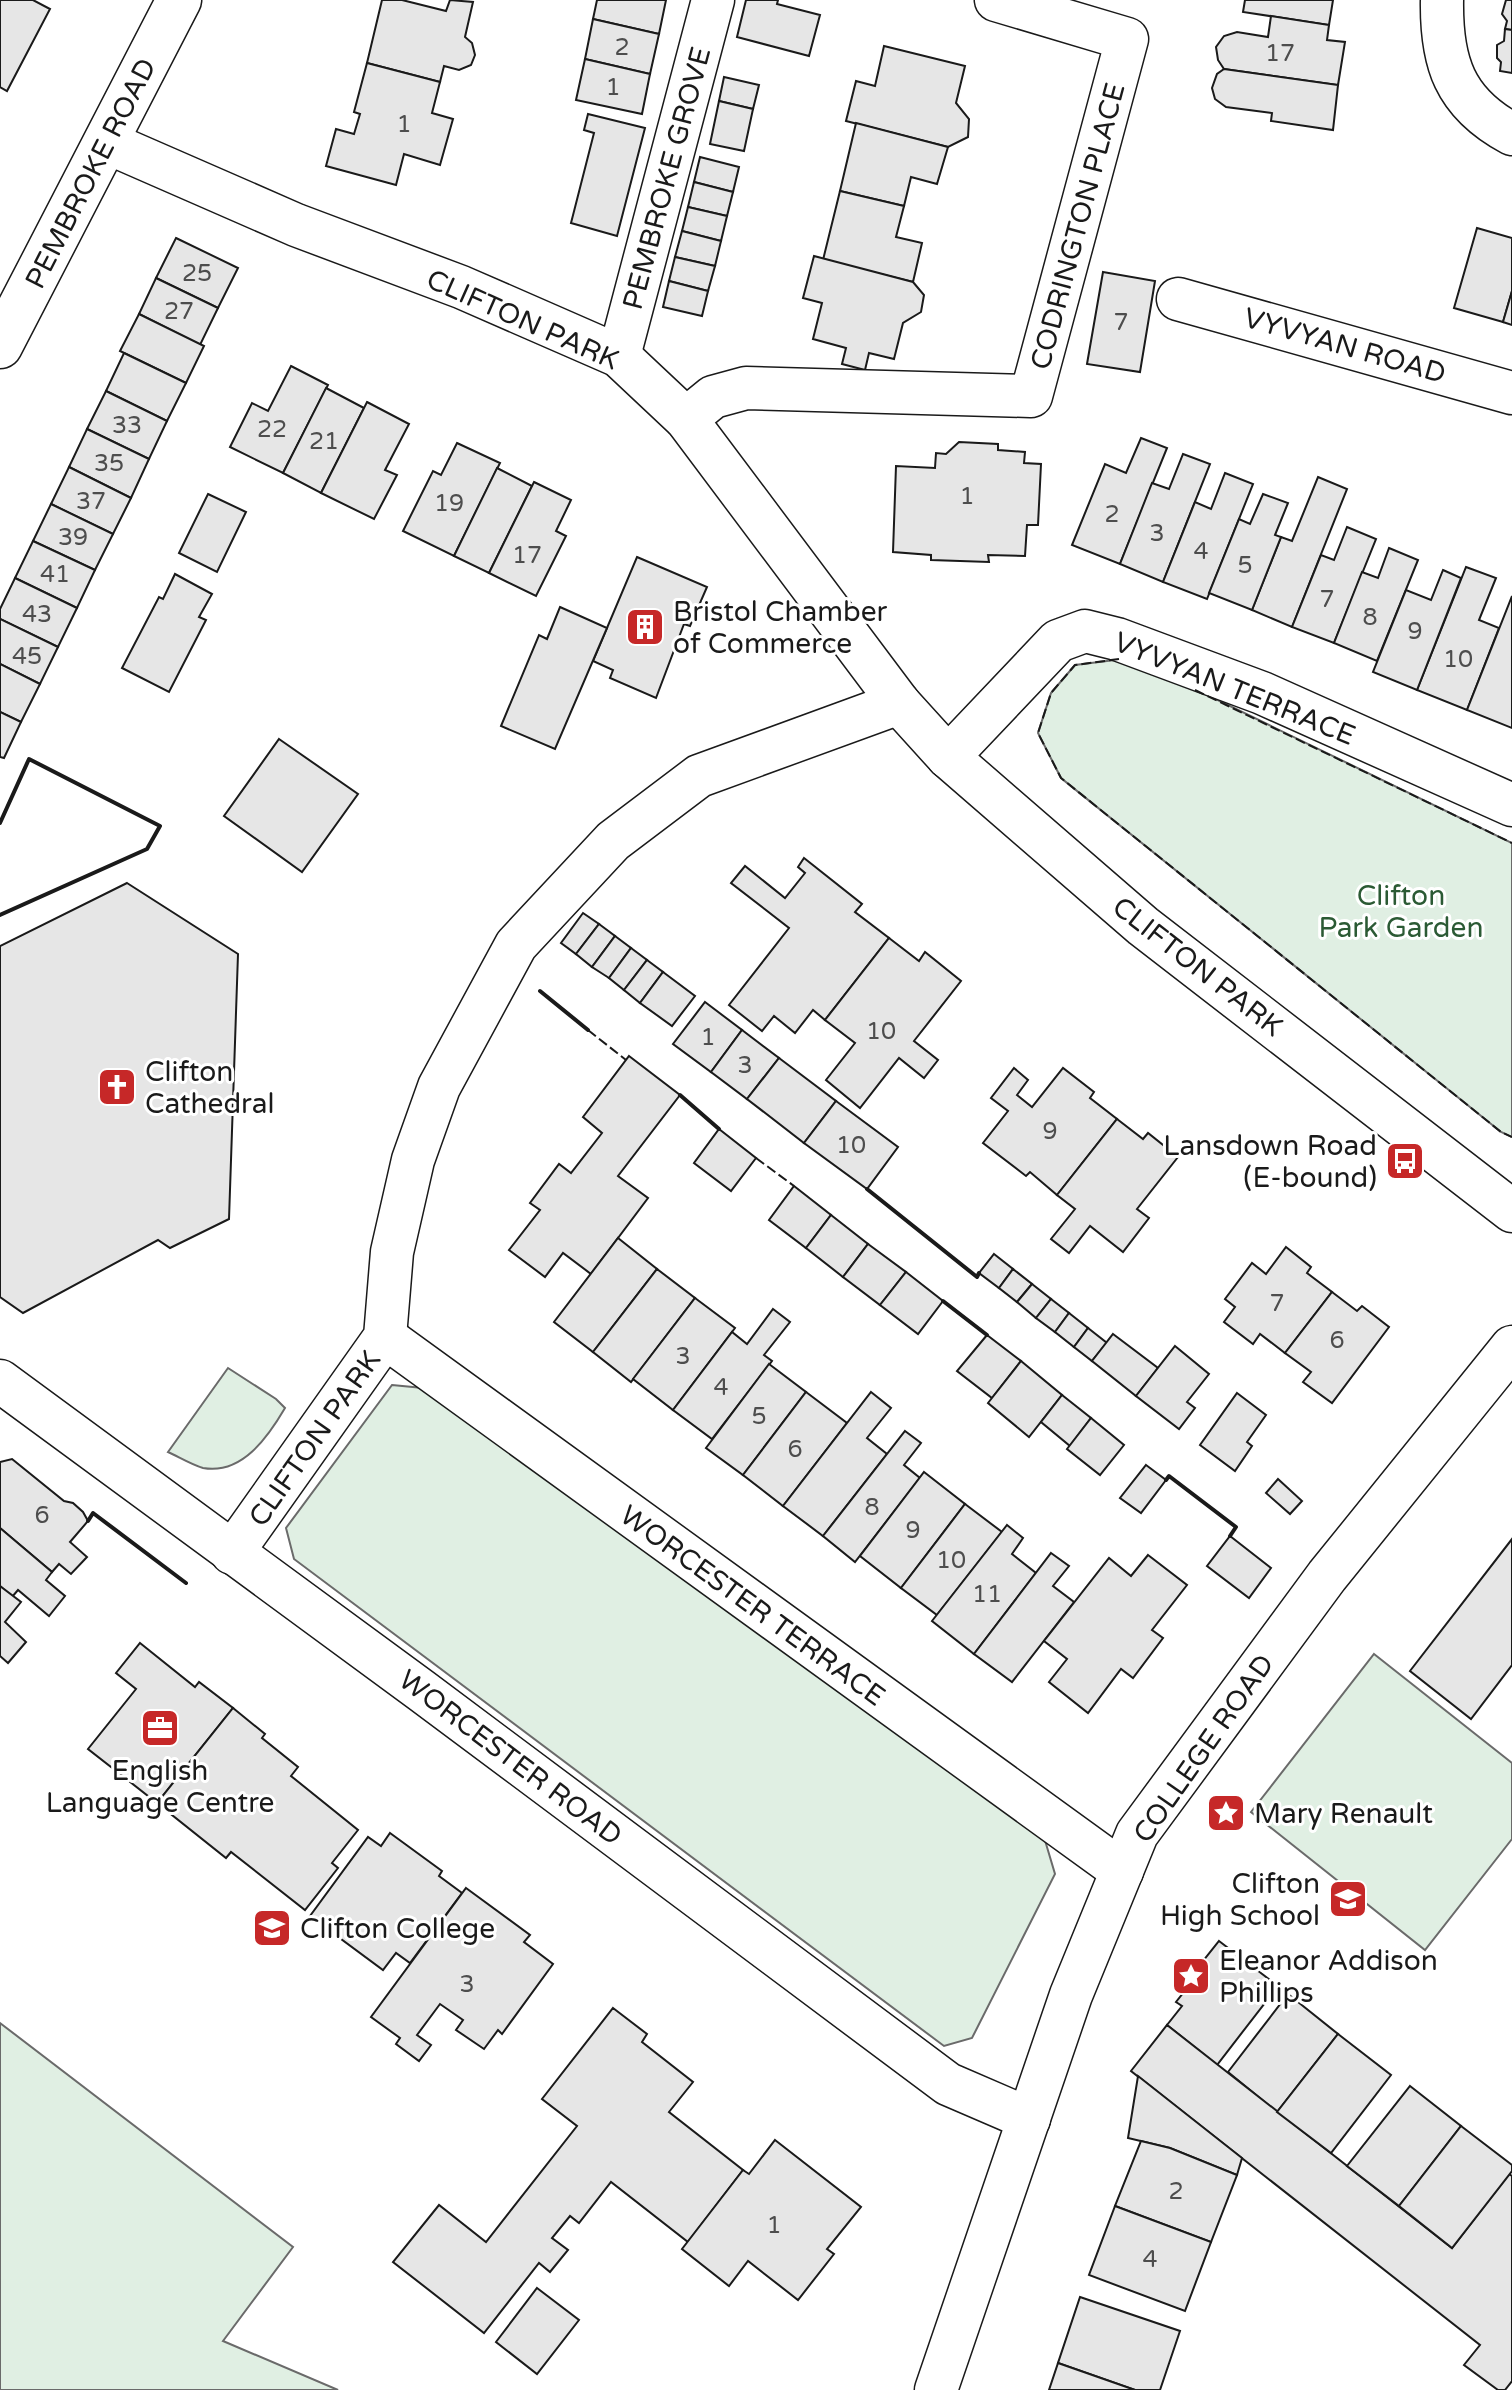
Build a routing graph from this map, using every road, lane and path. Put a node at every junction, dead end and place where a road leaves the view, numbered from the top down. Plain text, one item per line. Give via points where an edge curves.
1 (179, 0) edge
2 (713, 0) edge
3 (996, 0) edge
4 (1442, 0) edge
5 (1512, 134) edge
6 (106, 142) junction
7 (1178, 299) dead end
8 (0, 346) edge
9 (619, 356) junction
10 (1512, 393) edge
11 (686, 419) junction
12 (899, 703) junction
13 (948, 757) junction
14 (1512, 805) edge
15 (1512, 1211) edge
16 (385, 1337) junction
17 (1512, 1347) edge
18 (0, 1381) edge
19 (232, 1553) junction
20 (1122, 1871) junction
21 (1029, 2119) junction
22 (936, 2390) edge

1 - 6 main road, PEMBROKE ROAD
2 - 9 street, PEMBROKE GROVE
3 - 11 street, CODRINGTON PLACE via 1127,39 1031,396 746,388 713,397
4 - 5 street via 1450,71 1466,99
6 - 8 main road, PEMBROKE ROAD
6 - 9 street, CLIFTON PARK
7 - 10 street, VYVYAN ROAD
9 - 11 street, CLIFTON PARK
11 - 12 street, CLIFTON PARK
12 - 13 street, CLIFTON PARK
12 - 16 street, CLIFTON PARK via 699,776 613,841 516,945 439,1087 413,1160 392,1252
13 - 14 street, VYVYAN TERRACE via 1058,641 1085,631 1262,693
13 - 15 street, CLIFTON PARK via 1143,926
16 - 19 street, CLIFTON PARK
16 - 20 street, WORCESTER TERRACE
17 - 20 street, COLLEGE ROAD via 1327,1576 1137,1834
18 - 19 street, WORCESTER ROAD
19 - 21 street, WORCESTER ROAD via 948,2084
20 - 21 street, COLLEGE ROAD via 1071,1995
21 - 22 street, COLLEGE ROAD

